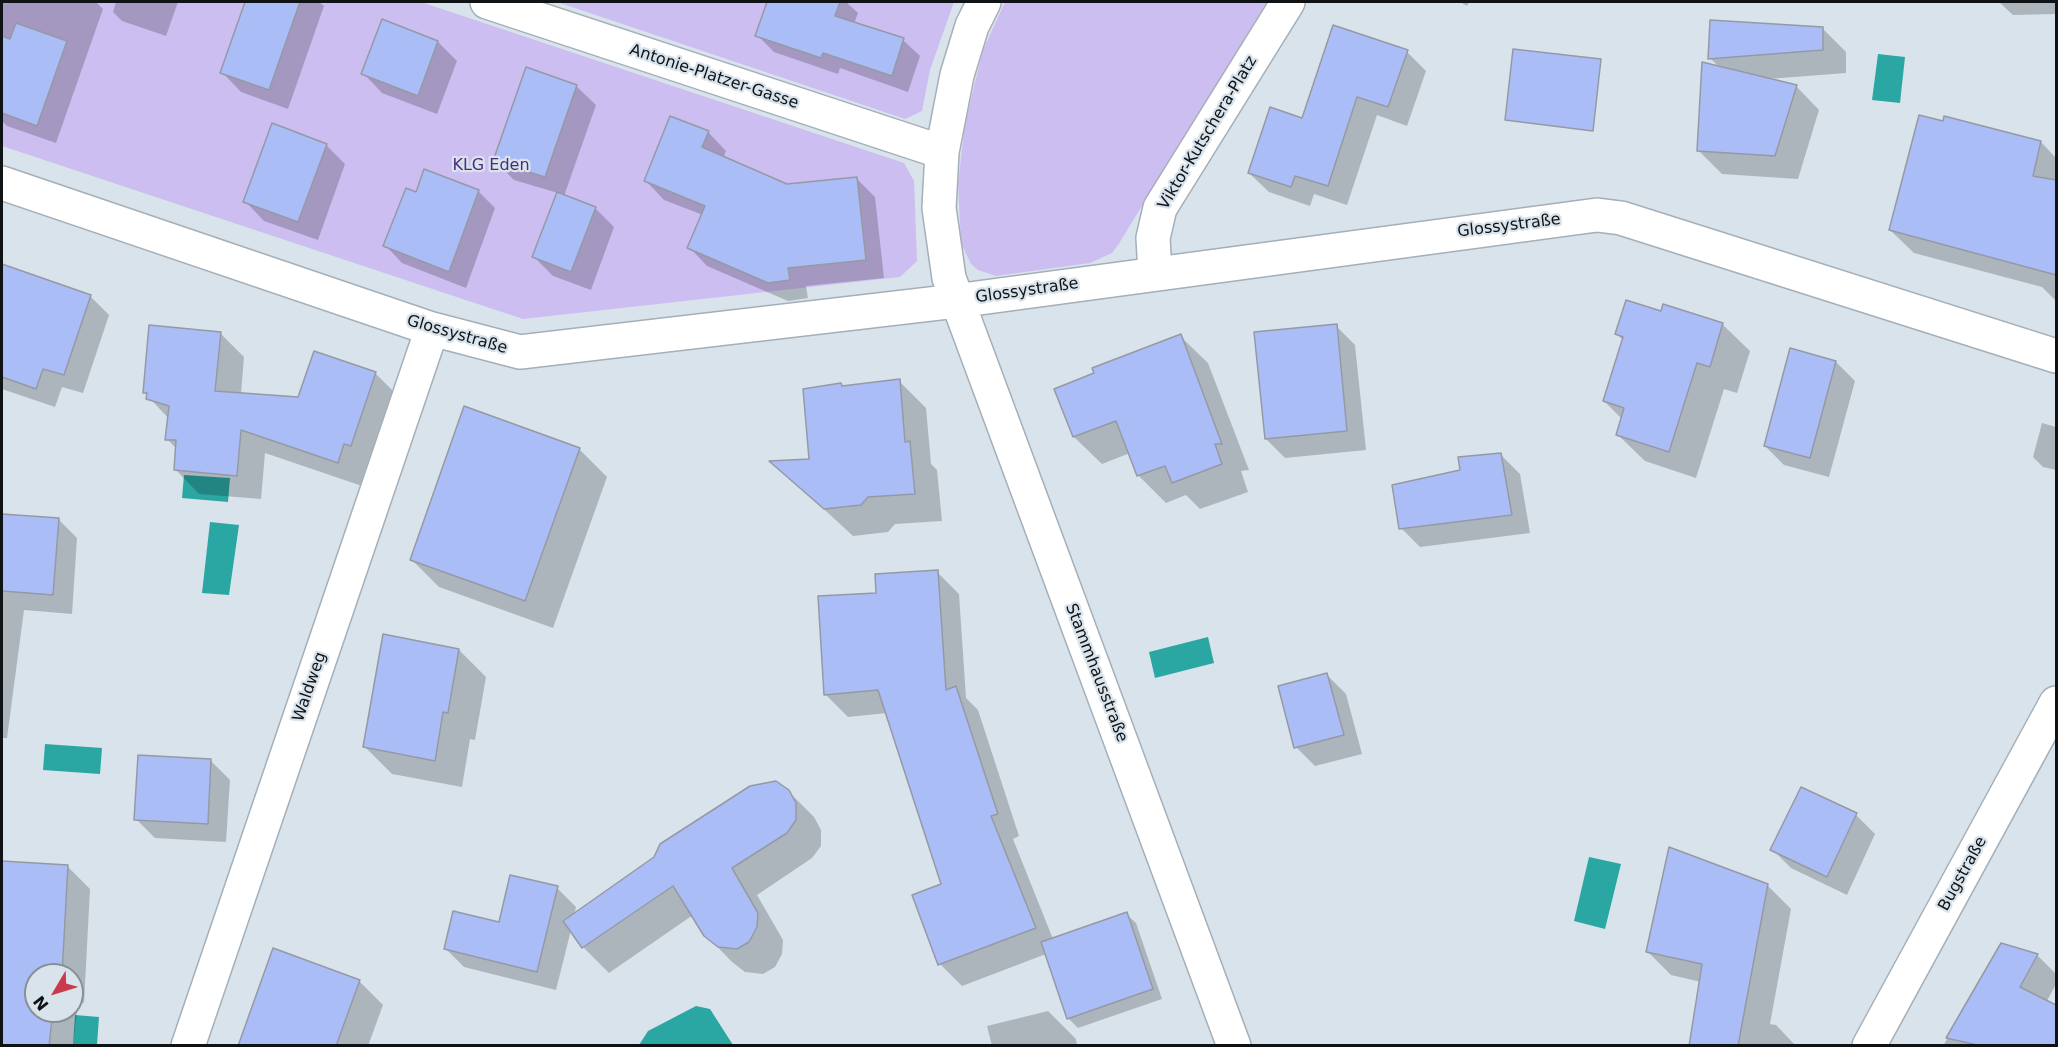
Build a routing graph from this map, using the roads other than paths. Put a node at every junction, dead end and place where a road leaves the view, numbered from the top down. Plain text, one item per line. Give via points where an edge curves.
1 (487, 2) edge
2 (984, 2) edge
3 (1288, 2) edge
4 (942, 153) junction
5 (2, 183) edge
6 (1155, 273) junction
7 (956, 301) junction
8 (432, 329) junction
9 (2056, 356) edge
10 (2056, 703) edge
11 (188, 1046) edge
12 (1234, 1046) edge
13 (1869, 1046) edge

1 - 4 street, Antonie-Platzer-Gasse
2 - 4 street via 957,75
3 - 6 street, Viktor-Kutschera-Platz via 1160,208 1153,238
4 - 7 street via 941,228
5 - 8 street, Glossystraße
6 - 7 street, Glossystraße
6 - 9 street, Glossystraße via 1610,215
7 - 8 street, Glossystraße via 536,352 503,349
7 - 12 street, Stammhausstraße
8 - 11 street, Waldweg
10 - 13 street, Bugstraße

